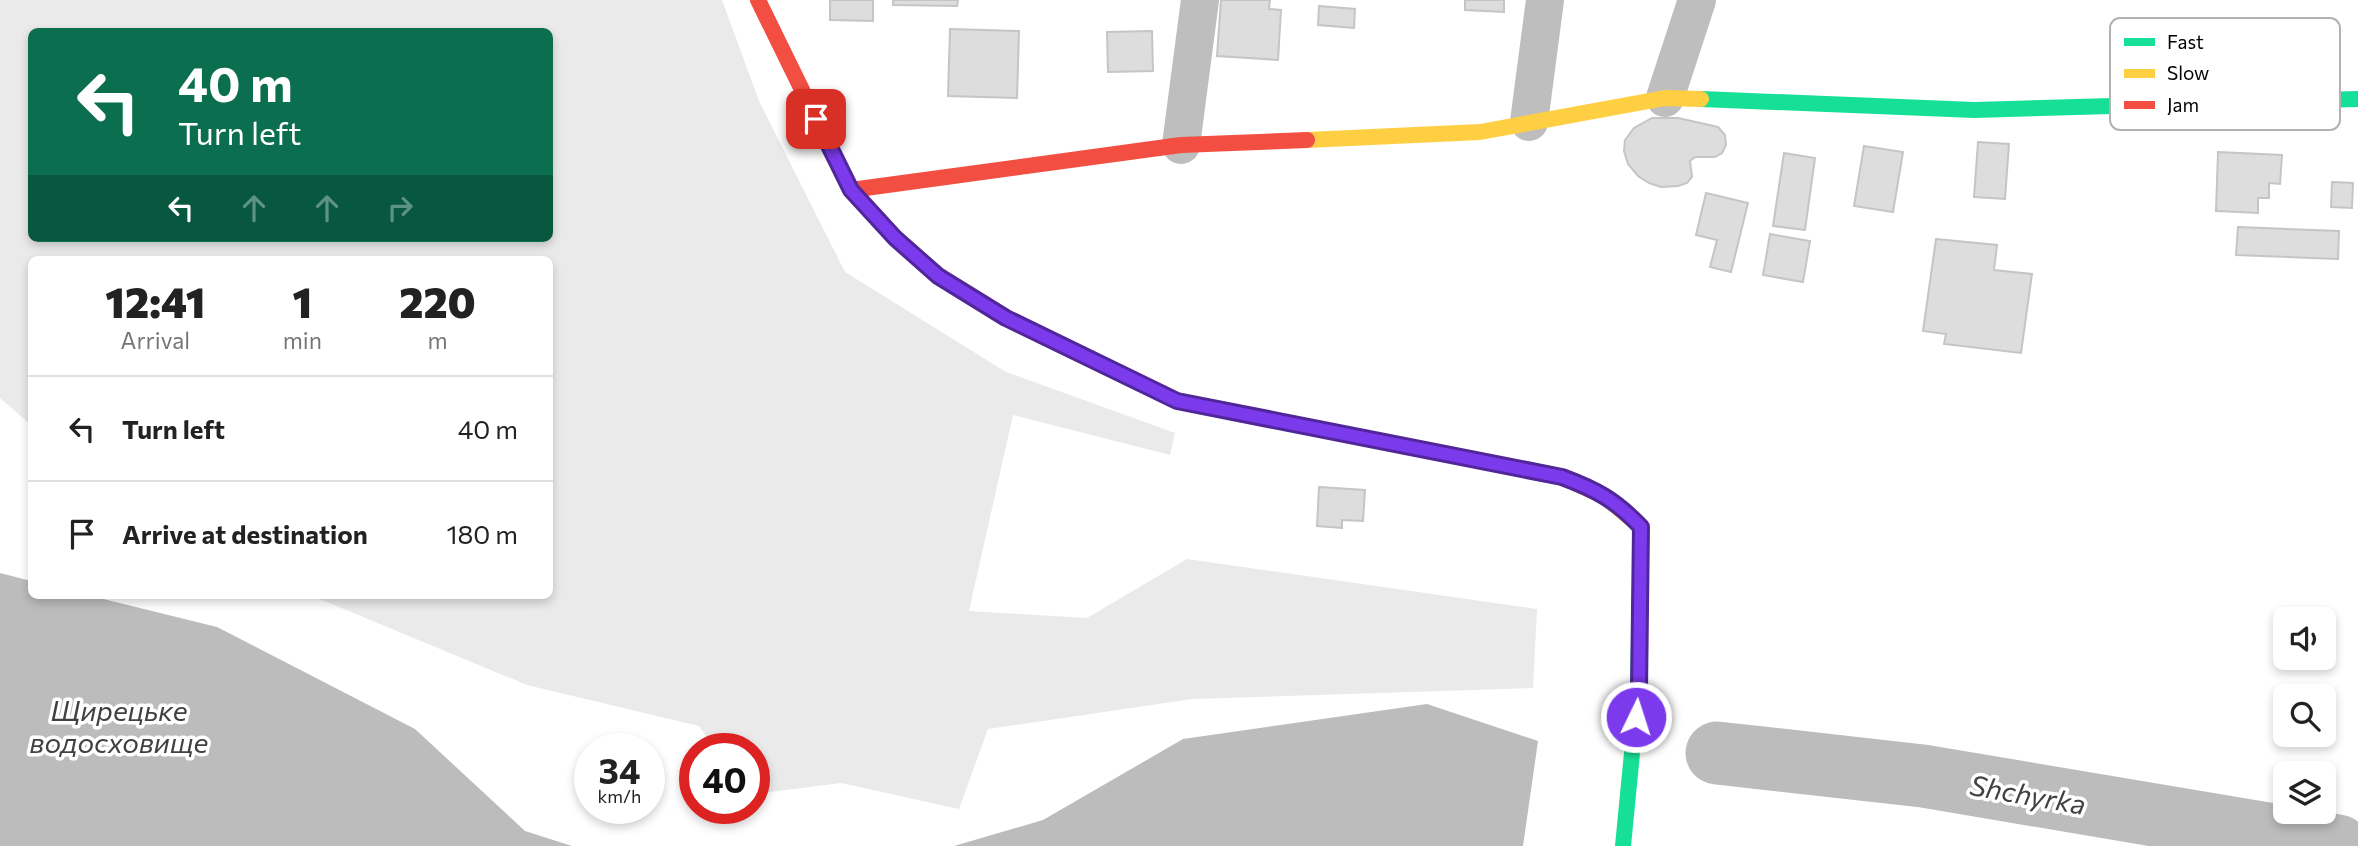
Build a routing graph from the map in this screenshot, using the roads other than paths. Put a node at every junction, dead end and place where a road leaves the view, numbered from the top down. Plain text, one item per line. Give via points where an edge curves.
1 (758, 0) edge
2 (1200, 0) edge
3 (1545, 0) edge
4 (1697, 0) edge
5 (1665, 98) junction
6 (2358, 99) edge
7 (2340, 100) edge
8 (2110, 106) edge
9 (1529, 122) junction
10 (1181, 145) junction
11 (851, 190) junction
12 (1623, 846) edge

1 - 11 street
2 - 10 street
3 - 9 street
4 - 5 street
5 - 8 street via 1974,110
5 - 9 street
6 - 7 street
9 - 10 street via 1480,132
10 - 11 street
11 - 12 street via 938,276 1006,318 1177,401 1562,477 1594,489 1622,507 1641,527 1639,691

